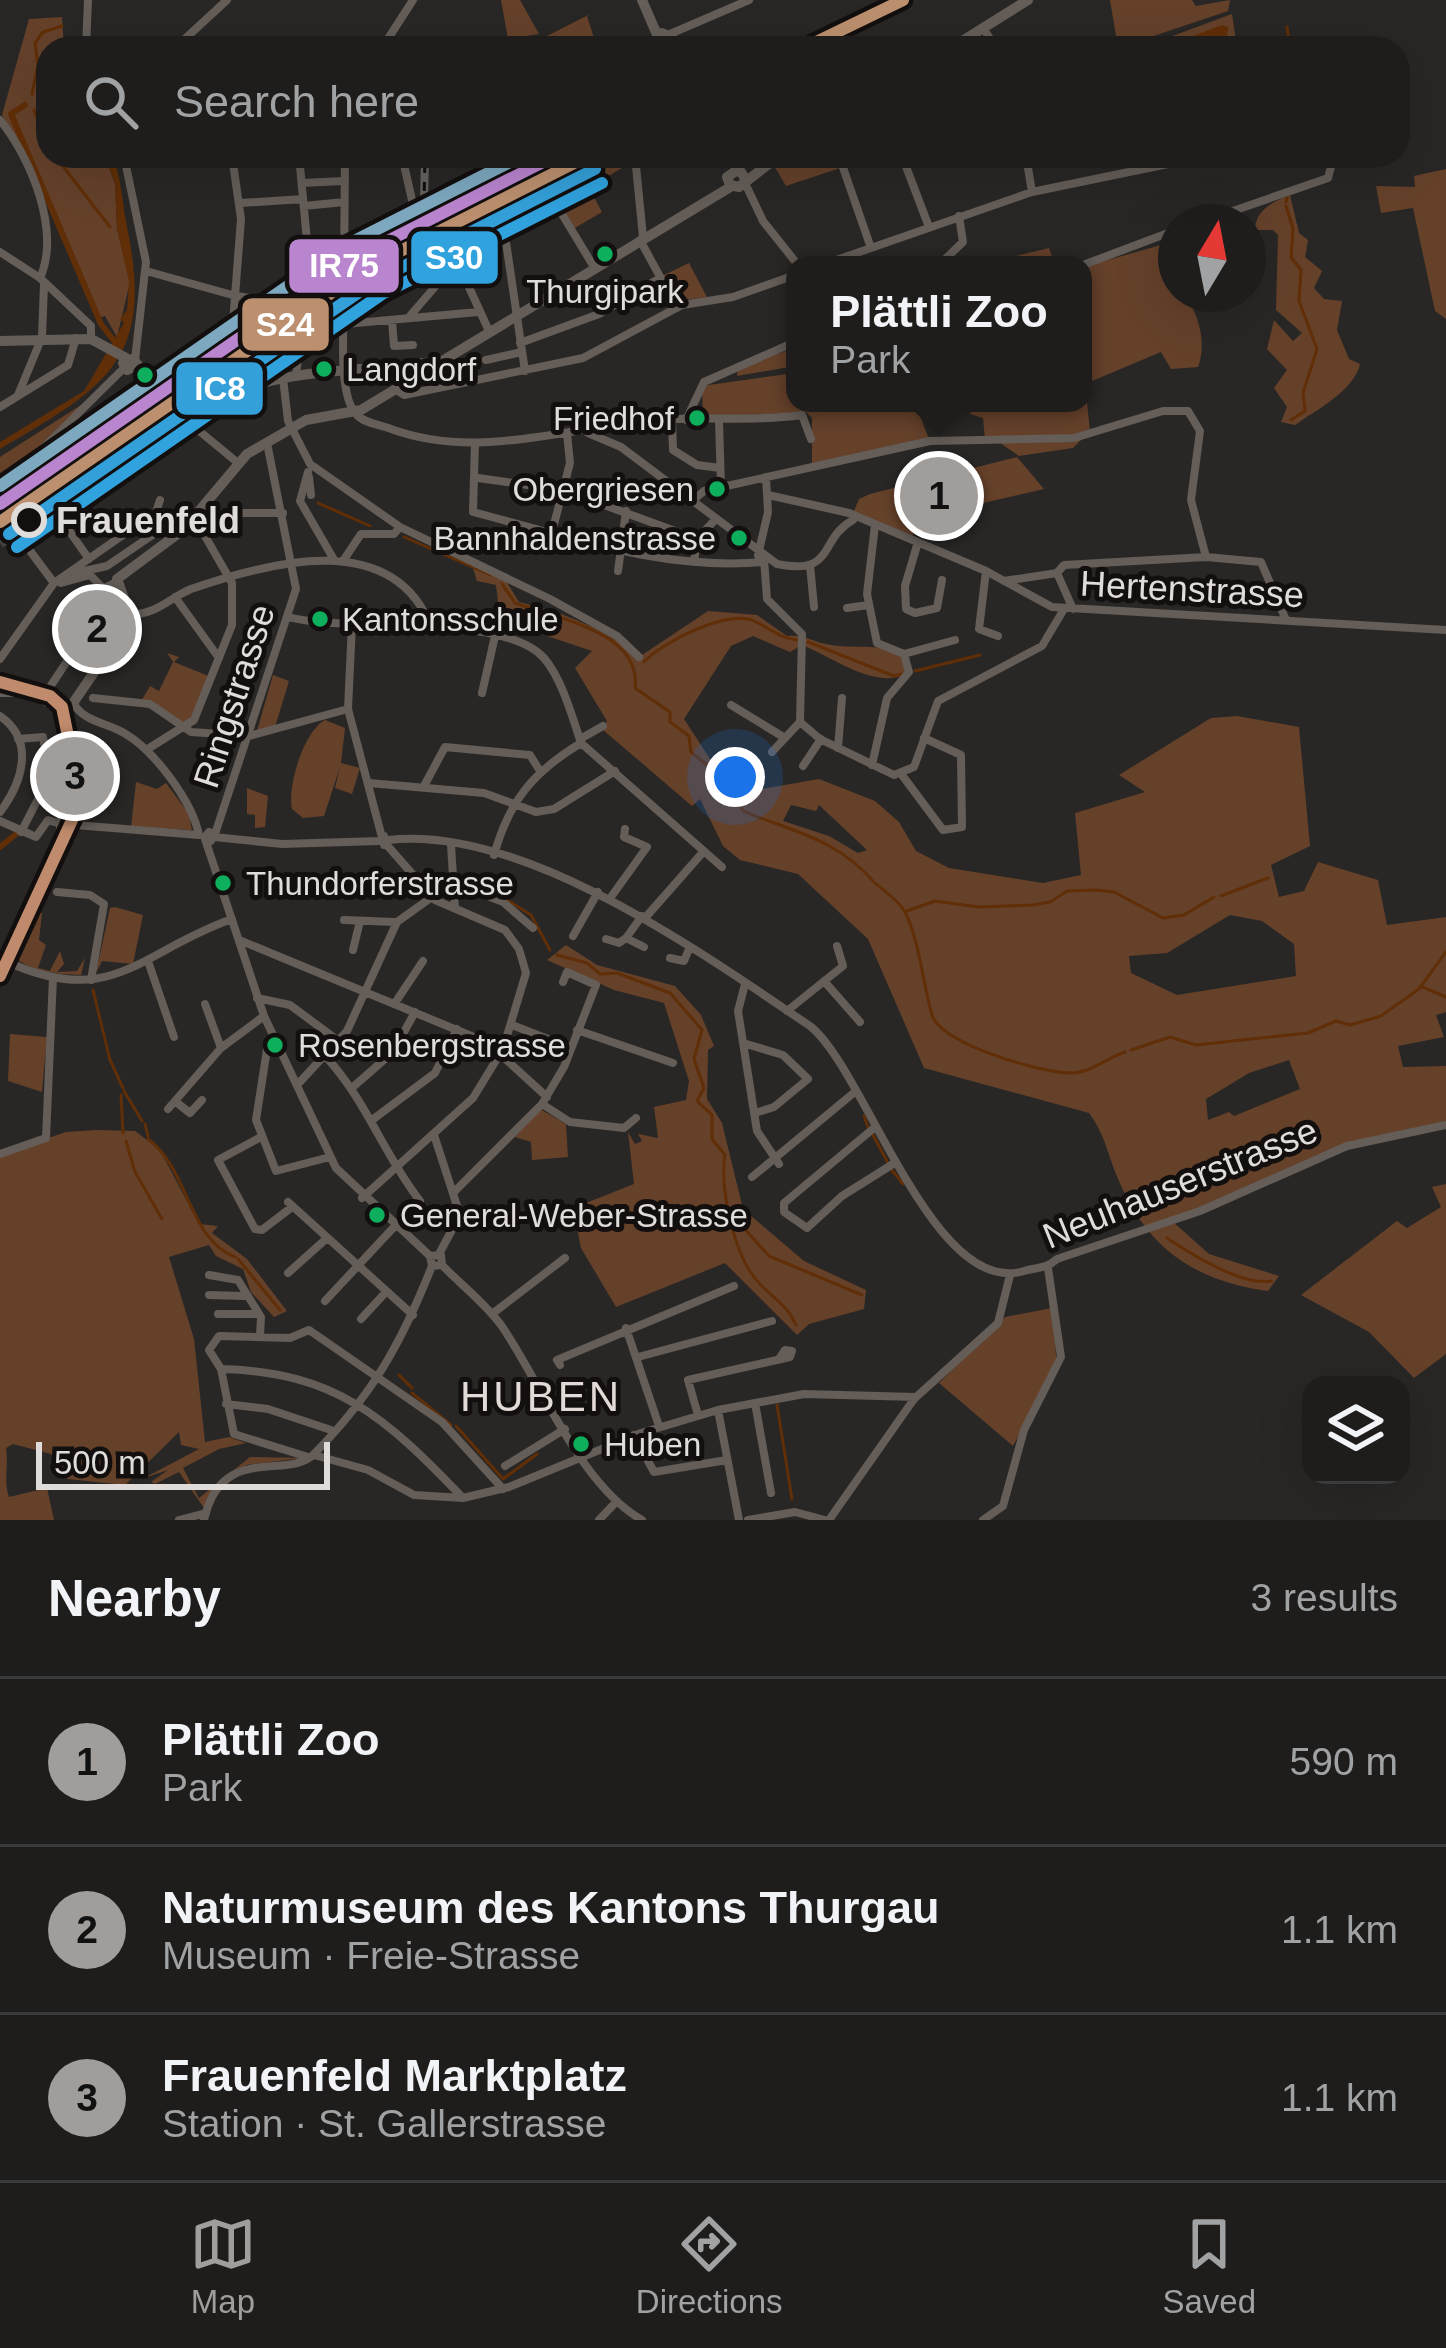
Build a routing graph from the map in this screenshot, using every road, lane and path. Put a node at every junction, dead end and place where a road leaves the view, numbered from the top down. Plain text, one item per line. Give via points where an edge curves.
1 (88, 0) edge
2 (227, 0) edge
3 (413, 0) edge
4 (645, 0) edge
5 (749, 0) edge
6 (1028, 0) edge
7 (983, 28) junction
8 (86, 36) edge
9 (191, 36) edge
10 (390, 36) edge
11 (662, 36) edge
12 (677, 36) edge
13 (970, 36) edge
14 (988, 36) edge
15 (0, 120) edge
16 (126, 168) edge
17 (234, 168) edge
18 (300, 168) edge
19 (345, 168) edge
20 (405, 168) edge
21 (589, 168) edge
22 (635, 168) edge
23 (732, 168) edge
24 (753, 168) edge
25 (842, 168) edge
26 (907, 168) edge
27 (1028, 168) edge
28 (1148, 168) edge
29 (1331, 168) edge
30 (737, 178) junction
31 (344, 181) junction
32 (302, 183) junction
33 (1032, 192) junction
34 (344, 202) junction
35 (241, 203) junction
36 (304, 203) junction
37 (1253, 204) edge
38 (959, 216) junction
39 (929, 227) junction
40 (1158, 237) edge
41 (641, 238) junction
42 (344, 245) junction
43 (308, 248) junction
44 (871, 248) junction
45 (0, 252) edge
46 (445, 253) dead end
47 (791, 256) edge
48 (848, 256) edge
49 (948, 256) edge
50 (457, 261) junction
51 (1092, 262) edge
52 (594, 267) junction
53 (146, 271) junction
54 (344, 272) dead end
55 (660, 278) junction
56 (786, 278) edge
57 (42, 281) junction
58 (344, 288) dead end
59 (236, 296) junction
60 (676, 308) junction
61 (478, 311) junction
62 (514, 316) junction
63 (410, 319) junction
64 (392, 320) junction
65 (345, 324) junction
66 (489, 331) junction
67 (42, 334) junction
68 (76, 338) junction
69 (0, 340) edge
70 (104, 344) junction
71 (413, 345) dead end
72 (786, 346) edge
73 (521, 348) junction
74 (445, 358) junction
75 (486, 360) dead end
76 (128, 363) junction
77 (412, 366) junction
78 (431, 368) junction
79 (525, 371) junction
80 (344, 372) junction
81 (289, 376) junction
82 (151, 386) junction
83 (395, 389) junction
84 (18, 395) junction
85 (164, 398) tunnel mouth
86 (0, 406) edge
87 (355, 412) junction
88 (672, 420) junction
89 (686, 420) junction
90 (719, 420) junction
91 (185, 423) junction
92 (290, 428) junction
93 (567, 434) junction
94 (588, 434) junction
95 (811, 439) dead end
96 (267, 443) junction
97 (476, 443) junction
98 (38, 453) dead end
99 (120, 463) junction
100 (238, 463) junction
101 (309, 468) junction
102 (720, 468) junction
103 (106, 477) dead end
104 (766, 477) junction
105 (478, 478) junction
106 (721, 487) junction
107 (563, 490) junction
108 (311, 495) dead end
109 (768, 495) junction
110 (160, 500) dead end
111 (691, 502) junction
112 (626, 511) junction
113 (283, 513) junction
114 (196, 515) junction
115 (854, 520) junction
116 (714, 521) junction
117 (875, 525) junction
118 (400, 527) junction
119 (181, 529) junction
120 (552, 532) junction
121 (697, 539) junction
122 (22, 540) dead end
123 (918, 542) junction
124 (620, 550) junction
125 (1206, 557) junction
126 (89, 559) junction
127 (762, 559) junction
128 (338, 560) junction
129 (694, 562) junction
130 (293, 563) junction
131 (810, 566) junction
132 (618, 571) dead end
133 (986, 571) junction
134 (1057, 573) junction
135 (67, 574) junction
136 (229, 579) junction
137 (942, 580) dead end
138 (1004, 580) junction
139 (116, 582) junction
140 (54, 583) junction
141 (101, 586) junction
142 (175, 597) junction
143 (868, 605) junction
144 (814, 608) dead end
145 (847, 608) dead end
146 (1069, 609) junction
147 (131, 614) junction
148 (288, 617) junction
149 (1286, 620) junction
150 (352, 624) junction
151 (432, 628) junction
152 (1446, 630) edge
153 (494, 636) junction
154 (998, 636) dead end
155 (955, 640) dead end
156 (68, 653) junction
157 (216, 654) junction
158 (904, 654) junction
159 (639, 657) dead end
160 (0, 659) edge
161 (94, 673) junction
162 (2, 687) edge
163 (482, 693) dead end
164 (45, 694) junction
165 (93, 698) dead end
166 (842, 698) dead end
167 (731, 704) dead end
168 (66, 708) junction
169 (348, 709) junction
170 (0, 716) edge
171 (800, 722) junction
172 (603, 726) dead end
173 (187, 729) junction
174 (249, 736) junction
175 (785, 737) junction
176 (924, 738) junction
177 (19, 739) junction
178 (820, 739) junction
179 (580, 741) junction
180 (838, 748) junction
181 (146, 750) junction
182 (772, 752) dead end
183 (872, 765) junction
184 (802, 766) dead end
185 (540, 771) junction
186 (615, 771) junction
187 (902, 775) junction
188 (369, 783) junction
189 (424, 786) junction
190 (512, 804) junction
191 (0, 817) edge
192 (63, 824) junction
193 (625, 829) dead end
194 (21, 832) junction
195 (209, 835) junction
196 (384, 840) junction
197 (451, 845) junction
198 (704, 850) junction
199 (494, 855) junction
200 (722, 867) dead end
201 (452, 882) junction
202 (57, 892) dead end
203 (598, 892) junction
204 (432, 897) junction
205 (611, 897) junction
206 (455, 908) junction
207 (644, 917) junction
208 (232, 919) junction
209 (344, 920) dead end
210 (360, 921) junction
211 (397, 922) junction
212 (533, 928) dead end
213 (573, 936) dead end
214 (626, 938) junction
215 (607, 939) dead end
216 (238, 940) junction
217 (837, 946) dead end
218 (644, 947) dead end
219 (690, 947) junction
220 (353, 950) dead end
221 (670, 958) dead end
222 (423, 961) dead end
223 (1, 963) edge
224 (148, 964) junction
225 (52, 978) junction
226 (91, 980) junction
227 (824, 981) junction
228 (563, 982) dead end
229 (746, 984) junction
230 (365, 990) junction
231 (257, 998) junction
232 (395, 1003) junction
233 (205, 1004) dead end
234 (787, 1011) junction
235 (415, 1012) junction
236 (264, 1016) junction
237 (860, 1022) dead end
238 (512, 1025) junction
239 (457, 1029) junction
240 (577, 1030) junction
241 (274, 1036) junction
242 (174, 1037) dead end
243 (340, 1042) junction
244 (743, 1043) junction
245 (220, 1048) junction
246 (571, 1048) junction
247 (502, 1051) junction
248 (328, 1058) junction
249 (673, 1063) dead end
250 (298, 1084) junction
251 (353, 1087) junction
252 (856, 1091) junction
253 (202, 1100) dead end
254 (544, 1100) junction
255 (754, 1113) junction
256 (636, 1118) dead end
257 (372, 1120) junction
258 (1446, 1125) edge
259 (874, 1128) junction
260 (434, 1135) junction
261 (261, 1137) junction
262 (0, 1154) edge
263 (330, 1157) junction
264 (776, 1161) junction
265 (893, 1164) junction
266 (393, 1168) junction
267 (752, 1177) dead end
268 (454, 1192) junction
269 (362, 1198) junction
270 (420, 1202) dead end
271 (394, 1226) junction
272 (326, 1239) junction
273 (565, 1258) dead end
274 (436, 1260) junction
275 (357, 1266) junction
276 (1048, 1268) junction
277 (288, 1273) dead end
278 (209, 1275) dead end
279 (1010, 1275) junction
280 (734, 1286) dead end
281 (386, 1292) junction
282 (209, 1295) dead end
283 (244, 1295) junction
284 (326, 1301) dead end
285 (218, 1314) dead end
286 (258, 1314) junction
287 (492, 1314) junction
288 (412, 1316) junction
289 (362, 1319) dead end
290 (772, 1321) dead end
291 (626, 1328) junction
292 (260, 1336) junction
293 (638, 1357) junction
294 (779, 1359) dead end
295 (560, 1364) dead end
296 (221, 1369) junction
297 (382, 1377) junction
298 (916, 1397) junction
299 (754, 1403) junction
300 (226, 1404) junction
301 (356, 1405) junction
302 (718, 1410) junction
303 (698, 1414) junction
304 (659, 1426) junction
305 (565, 1429) junction
306 (331, 1430) junction
307 (634, 1435) junction
308 (311, 1456) junction
309 (583, 1457) junction
310 (727, 1460) junction
311 (505, 1466) dead end
312 (503, 1489) junction
313 (771, 1492) dead end
314 (463, 1498) junction
315 (616, 1502) junction
316 (607, 1512) junction
317 (205, 1516) edge
318 (179, 1520) edge
319 (598, 1520) edge
320 (616, 1520) edge
321 (642, 1520) edge
322 (739, 1520) edge
323 (748, 1520) edge
324 (827, 1520) edge
325 (983, 1520) edge

1 - 8 street
2 - 9 street
3 - 10 street
4 - 11 main road
5 - 12 street
6 - 7 main road
7 - 13 main road
7 - 14 street
15 - 57 street via 45,216
16 - 53 street
17 - 35 street
18 - 32 street
19 - 31 street
20 - 50 street via 412,200
21 - 52 street via 548,190
22 - 41 street
23 - 30 main road
24 - 30 main road
25 - 44 street
26 - 39 street
27 - 33 street
28 - 33 street
29 - 37 street via 1328,178
30 - 41 main road
30 - 47 street
31 - 32 street
31 - 34 street
32 - 36 street
33 - 38 street
34 - 36 street
34 - 42 street
35 - 36 street
35 - 59 street
36 - 43 street
38 - 39 street
38 - 49 street via 963,242
39 - 44 street
40 - 51 street
41 - 52 main road
41 - 55 street
42 - 43 street
42 - 54 street
43 - 59 street via 302,304
44 - 48 street
45 - 57 street
46 - 63 street via 452,267
50 - 61 street
50 - 62 street via 501,214
52 - 62 main road
53 - 59 street
53 - 76 street
55 - 60 street
55 - 73 street
56 - 60 street
57 - 67 street
57 - 70 street
58 - 65 street
59 - 82 street via 229,354 178,386
60 - 79 street via 606,350
61 - 63 street
61 - 66 street
62 - 66 main road
62 - 73 street
63 - 64 street
64 - 65 street
64 - 71 street via 394,346
65 - 80 street
65 - 81 street via 302,319
66 - 74 main road
67 - 68 main road
67 - 69 main road
67 - 84 street
68 - 70 main road
68 - 84 street via 68,365
70 - 76 main road
72 - 89 street via 701,384
73 - 75 street
73 - 79 street
74 - 77 main road
74 - 78 main road
76 - 82 main road
76 - 98 street
77 - 78 main road
77 - 80 main road
78 - 83 main road
79 - 83 street via 404,395
80 - 81 main road
80 - 87 street
81 - 91 main road via 206,405
81 - 92 street
82 - 85 main road
83 - 87 main road
84 - 86 street
87 - 92 main road
87 - 97 street via 417,438
88 - 89 street
88 - 94 street
88 - 102 street via 674,450
89 - 90 street
90 - 95 street via 802,415
90 - 102 street
91 - 99 main road
91 - 100 street
92 - 96 main road
92 - 101 street
93 - 94 street
93 - 97 street
93 - 107 street
94 - 111 street via 621,447
96 - 100 main road
96 - 113 street, Ringstrasse
97 - 105 street
99 - 103 main road
99 - 126 street via 101,461 92,488 60,511
100 - 114 main road
101 - 108 street
101 - 118 street
101 - 128 street via 300,501
102 - 106 street
104 - 106 street
104 - 109 street
104 - 125 street via 930,441 1073,438 1187,411 1201,431 1191,500
105 - 107 street
105 - 120 street via 471,508
106 - 111 street
107 - 112 street
107 - 120 street
109 - 115 street, Hertenstrasse via 836,508
109 - 127 street
110 - 126 street via 161,507
111 - 116 street
112 - 121 street
112 - 124 street
113 - 114 street
113 - 130 street, Ringstrasse
114 - 119 main road
114 - 136 street
115 - 117 street, Hertenstrasse
115 - 131 street
116 - 121 street
116 - 127 street
117 - 123 street, Hertenstrasse
117 - 143 street
118 - 128 street via 361,534
118 - 159 street via 550,599
119 - 135 street via 170,523 107,566
119 - 139 main road
120 - 124 street
121 - 129 street
122 - 140 street
123 - 133 street, Hertenstrasse
123 - 137 street via 906,608 941,610
124 - 129 street
124 - 132 street
125 - 134 street via 1064,565
125 - 149 street via 1261,562
126 - 135 street
127 - 129 street
127 - 131 street
127 - 171 street via 767,599 802,634
128 - 130 street
128 - 151 street via 409,585
130 - 136 street
130 - 148 street, Ringstrasse
131 - 144 street
133 - 138 street, Hertenstrasse
133 - 154 street via 979,629
134 - 138 street
134 - 146 street
135 - 140 street
136 - 142 street
136 - 157 street via 232,622
138 - 146 street, Hertenstrasse
139 - 141 street
139 - 147 main road
140 - 141 street via 90,575
140 - 160 street
141 - 156 street via 88,598 95,616
142 - 147 street
142 - 157 street
143 - 145 street
143 - 158 street via 878,643
146 - 149 street, Hertenstrasse
146 - 176 street via 1042,646 938,701
147 - 161 main road
148 - 150 street
148 - 174 street, Ringstrasse
149 - 152 street, Hertenstrasse
150 - 151 street
150 - 169 street
151 - 153 street
153 - 163 street
153 - 179 street via 544,658
155 - 158 street
156 - 161 street
156 - 164 street
157 - 173 street
158 - 183 street via 909,672 887,698
161 - 168 main road
162 - 164 main road
164 - 168 main road
165 - 173 street via 155,706
166 - 180 street
167 - 175 street
168 - 181 street
168 - 192 main road via 70,807
169 - 174 street
169 - 188 street
170 - 177 street
171 - 175 street
171 - 178 street
172 - 179 street
173 - 174 street
173 - 181 street
174 - 195 street, Ringstrasse
175 - 182 street
176 - 187 street via 914,767
176 - 187 street via 961,755 962,826 943,830
177 - 191 street via 21,774
177 - 194 street via 45,740 50,776
178 - 180 street
178 - 184 street
179 - 185 street
179 - 186 street
180 - 183 street
181 - 195 street
183 - 187 street
185 - 189 street via 530,755 445,747
185 - 190 street
186 - 190 street via 554,809
186 - 198 street
188 - 189 street
188 - 196 street
189 - 190 street
190 - 199 street
191 - 194 street
192 - 194 street, Neuhauserstrasse via 47,820 36,837
192 - 195 street, Neuhauserstrasse
192 - 223 main road
193 - 205 street via 624,837 646,847
195 - 196 street, Neuhauserstrasse via 282,844
195 - 208 street
196 - 197 street, Neuhauserstrasse
196 - 204 street
197 - 199 street, Neuhauserstrasse
197 - 201 street
198 - 200 street
198 - 207 street
199 - 203 street, Neuhauserstrasse
201 - 206 street
201 - 212 street via 503,902
202 - 226 street via 94,896 105,908
203 - 205 street, Neuhauserstrasse
203 - 213 street
204 - 206 street
204 - 211 street
205 - 207 street, Neuhauserstrasse
206 - 238 street via 497,924 520,949 525,984
207 - 214 street
207 - 219 street, Neuhauserstrasse
208 - 216 street
208 - 224 street
209 - 210 street
210 - 211 street
210 - 220 street
211 - 230 street
214 - 215 street
214 - 218 street
216 - 230 street
216 - 231 street
217 - 227 street via 843,966
219 - 221 street via 684,961
219 - 229 street, Neuhauserstrasse
222 - 232 street
223 - 225 street
224 - 226 street
224 - 242 street
225 - 226 street
225 - 262 street via 46,1138
227 - 234 street
227 - 237 street
228 - 240 street via 567,972 596,985
229 - 234 street, Neuhauserstrasse
229 - 244 street via 739,999
230 - 232 street
230 - 243 street
231 - 236 street
231 - 243 street via 290,1005
232 - 235 street
233 - 245 street
234 - 252 street, Neuhauserstrasse via 830,1043
235 - 239 street
235 - 251 street via 393,1052
236 - 241 street
236 - 245 street
238 - 246 street
238 - 247 street
239 - 247 street
239 - 257 street via 435,1073
240 - 246 street
240 - 249 street
241 - 250 street
241 - 261 street via 256,1114
243 - 248 street
244 - 255 street
244 - 255 street via 783,1055 808,1079
245 - 253 street via 172,1105 190,1114
246 - 254 street
247 - 254 street
247 - 260 street via 471,1100
248 - 250 street
248 - 251 street
250 - 263 street
251 - 257 street
252 - 259 street, Neuhauserstrasse
252 - 264 street
254 - 256 street via 570,1122 624,1128
254 - 268 street
255 - 264 street
257 - 266 street
258 - 276 street, Neuhauserstrasse via 1347,1146
259 - 265 street, Neuhauserstrasse
259 - 265 street via 801,1187 784,1212 807,1228
260 - 266 street
260 - 268 street
261 - 263 street via 280,1173
261 - 272 street via 217,1158 255,1229 290,1204
263 - 269 street
264 - 267 street
265 - 279 street, Neuhauserstrasse via 962,1250
266 - 269 street
266 - 270 street
268 - 274 street via 460,1218
269 - 271 street
271 - 274 street
271 - 275 street
272 - 275 street
272 - 277 street
273 - 287 street
274 - 287 street
274 - 288 street
275 - 281 street
275 - 284 street
276 - 279 street, Neuhauserstrasse
276 - 325 street via 1060,1365 1024,1430 1004,1506
278 - 283 street via 238,1280
279 - 298 street via 998,1323
280 - 291 street
281 - 288 street
281 - 289 street
282 - 283 street
283 - 286 street
285 - 286 street
286 - 292 street
287 - 305 street
288 - 297 street
290 - 293 street
291 - 293 street
291 - 295 street
292 - 296 street via 224,1334 208,1351
292 - 297 street via 309,1330
293 - 304 street
294 - 303 street via 688,1380
296 - 300 street
296 - 301 street via 301,1377
297 - 301 street
297 - 312 street via 442,1422
298 - 299 street via 811,1393
298 - 324 street
299 - 302 street
299 - 313 street
300 - 306 street
300 - 308 street via 239,1438
301 - 306 street
301 - 314 street
302 - 303 street
302 - 310 street
303 - 304 street
304 - 307 street
305 - 309 street
305 - 311 street
306 - 308 street
307 - 309 street
307 - 310 street via 654,1472
308 - 314 street via 368,1470 414,1495
308 - 317 street via 246,1467
309 - 312 street
309 - 315 street
310 - 322 street
312 - 314 street
315 - 316 street
315 - 321 street
316 - 319 street
316 - 320 street
317 - 318 street
323 - 324 street via 801,1512

